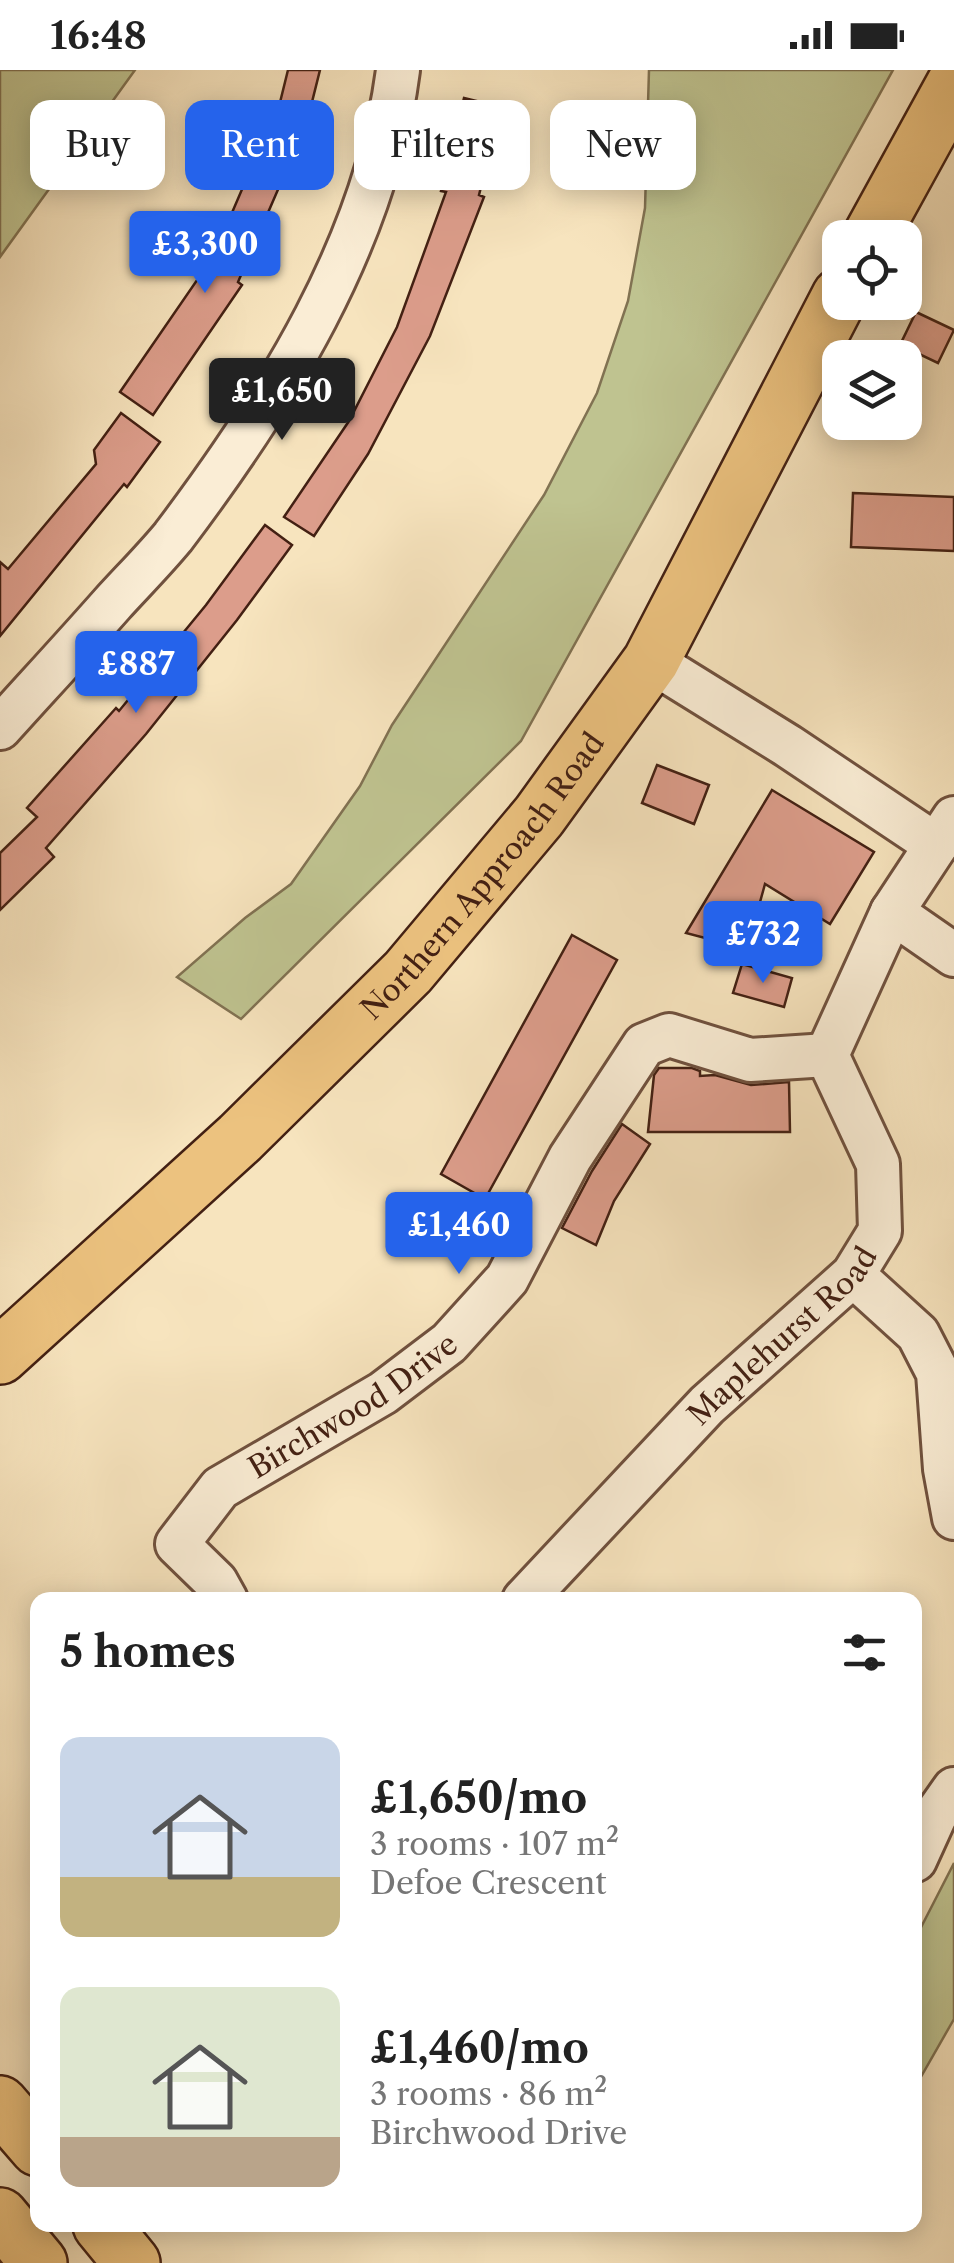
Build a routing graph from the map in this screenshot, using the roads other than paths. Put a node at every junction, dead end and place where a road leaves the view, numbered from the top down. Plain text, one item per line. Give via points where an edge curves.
1 (398, 70) edge
2 (954, 84) edge
3 (880, 220) edge
4 (828, 320) edge
5 (651, 661) junction
6 (0, 728) edge
7 (945, 832) edge
8 (892, 912) junction
9 (954, 955) edge
10 (826, 1055) junction
11 (854, 1276) junction
12 (0, 1356) edge
13 (954, 1518) edge
14 (222, 1592) edge
15 (532, 1592) edge
16 (954, 1789) edge
17 (922, 1845) edge
18 (0, 2104) edge
19 (30, 2139) edge
20 (0, 2216) edge
21 (107, 2232) edge
22 (40, 2263) edge
23 (132, 2263) edge

1 - 6 street via 378,164 349,246 253,422 171,539
2 - 3 main road
4 - 5 main road, Northern Approach Road
5 - 7 street
5 - 12 main road, Northern Approach Road via 539,816 408,972 240,1138
7 - 8 street
8 - 9 street
8 - 10 street
10 - 11 street, Maplehurst Road via 878,1164 880,1230
10 - 14 street, Birchwood Drive via 750,1060 669,1035 644,1045 570,1158 507,1279 449,1343 383,1393 220,1488 177,1544
11 - 13 street via 918,1334 938,1373
11 - 15 street, Maplehurst Road via 707,1405
16 - 17 street
18 - 19 main road
20 - 22 main road
21 - 23 main road

